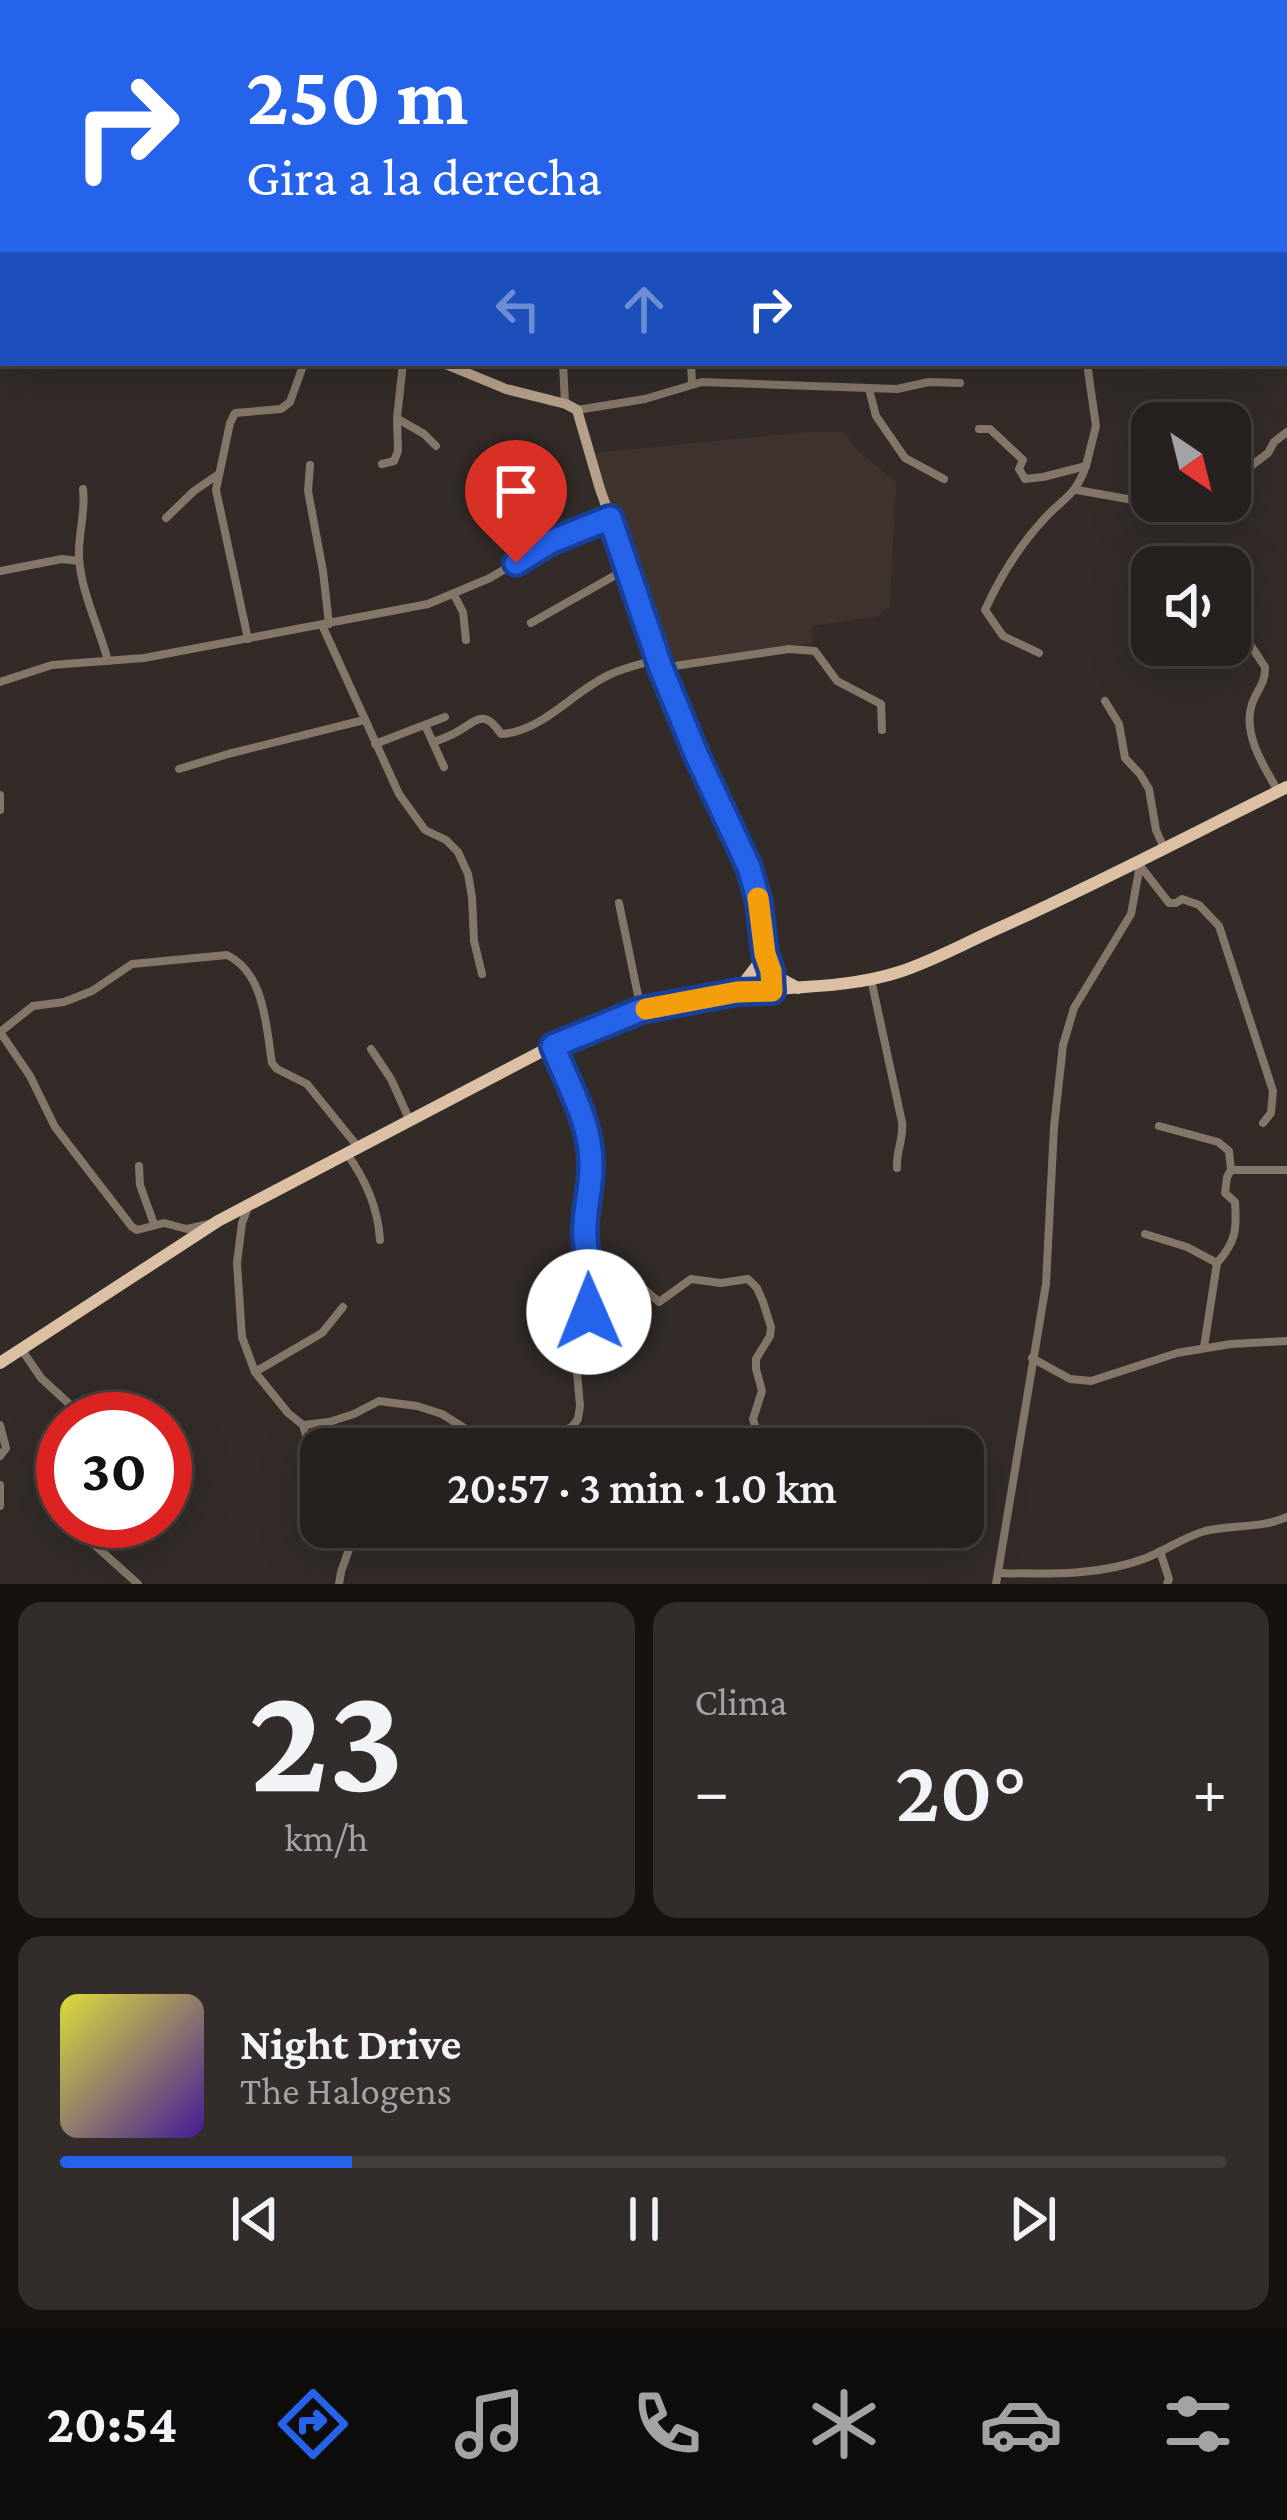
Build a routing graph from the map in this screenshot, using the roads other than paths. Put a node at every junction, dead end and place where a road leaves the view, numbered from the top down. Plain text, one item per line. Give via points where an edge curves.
1 (303, 366) edge
2 (403, 366) edge
3 (450, 366) edge
4 (564, 366) edge
5 (691, 366) edge
6 (1087, 366) edge
7 (692, 383) junction
8 (960, 383) dead end
9 (869, 388) junction
10 (571, 407) junction
11 (397, 418) junction
12 (979, 430) dead end
13 (1287, 432) edge
14 (436, 446) dead end
15 (382, 464) dead end
16 (310, 465) dead end
17 (1086, 466) junction
18 (1251, 466) edge
19 (219, 474) junction
20 (944, 479) dead end
21 (205, 484) junction
22 (83, 489) dead end
23 (215, 490) junction
24 (1077, 490) junction
25 (1131, 500) edge
26 (166, 518) dead end
27 (610, 518) junction
28 (79, 561) junction
29 (628, 568) junction
30 (0, 571) edge
31 (454, 595) junction
32 (531, 623) dead end
33 (326, 625) junction
34 (248, 639) junction
35 (466, 640) dead end
36 (1251, 647) edge
37 (1040, 653) dead end
38 (108, 661) junction
39 (659, 664) junction
40 (0, 682) edge
41 (1105, 701) dead end
42 (445, 717) dead end
43 (364, 720) junction
44 (425, 725) junction
45 (882, 730) dead end
46 (434, 742) junction
47 (376, 744) junction
48 (444, 767) dead end
49 (178, 769) dead end
50 (1282, 789) edge
51 (0, 794) edge
52 (0, 810) edge
53 (1164, 848) junction
54 (1140, 863) junction
55 (619, 903) dead end
56 (765, 957) junction
57 (482, 974) dead end
58 (871, 980) junction
59 (799, 988) junction
60 (768, 991) junction
61 (737, 992) junction
62 (641, 1010) junction
63 (0, 1032) edge
64 (553, 1046) junction
65 (371, 1049) dead end
66 (410, 1121) junction
67 (1263, 1123) dead end
68 (1159, 1126) dead end
69 (353, 1151) junction
70 (139, 1166) dead end
71 (897, 1168) dead end
72 (1287, 1169) edge
73 (1231, 1170) junction
74 (251, 1203) junction
75 (218, 1222) junction
76 (154, 1225) junction
77 (1145, 1234) dead end
78 (380, 1240) dead end
79 (1217, 1263) junction
80 (593, 1300) junction
81 (343, 1306) dead end
82 (1287, 1341) edge
83 (1204, 1348) junction
84 (21, 1349) junction
85 (1032, 1358) junction
86 (0, 1363) edge
87 (255, 1372) junction
88 (56, 1392) edge
89 (303, 1425) junction
90 (0, 1426) edge
91 (304, 1428) edge
92 (756, 1428) edge
93 (0, 1456) edge
94 (0, 1485) edge
95 (0, 1507) edge
96 (1287, 1517) edge
97 (98, 1548) edge
98 (350, 1548) edge
99 (1160, 1551) junction
100 (997, 1579) edge
101 (138, 1584) edge
102 (340, 1584) edge
103 (1167, 1584) edge

1 - 19 street via 281,409 235,412
2 - 11 street
3 - 10 street
4 - 10 street
5 - 7 street
6 - 17 street via 1096,427
7 - 9 street
7 - 10 street via 645,399
8 - 9 street
9 - 20 street via 876,416 905,458
10 - 27 street
11 - 14 street
11 - 15 street via 397,458
12 - 17 street via 990,429 1023,460 1025,478
13 - 18 street
16 - 33 street
17 - 24 street
19 - 21 street
19 - 23 street
21 - 23 street
21 - 26 street
22 - 28 street
23 - 34 street
24 - 25 street
24 - 37 street via 1005,569 985,610 1003,636
27 - 29 street
27 - 31 street
28 - 30 street
28 - 38 street
29 - 32 street
29 - 39 street
31 - 33 street
31 - 35 street
33 - 34 street
33 - 43 street
34 - 38 street
36 - 50 street via 1266,675 1250,714 1258,755
38 - 40 street via 52,665
39 - 45 street via 815,651 837,681 881,704
39 - 46 street via 611,674 510,734 476,719
39 - 56 street via 749,867
41 - 53 street via 1125,758 1149,789
42 - 44 street
43 - 47 street
43 - 49 street
44 - 46 street
44 - 47 street
46 - 48 street
47 - 57 street via 417,820 458,852
50 - 53 main road
51 - 52 street
53 - 54 main road
54 - 58 main road
54 - 67 street via 1169,903 1199,905 1219,926 1273,1091
54 - 85 street via 1131,914 1074,1008 1063,1045 1046,1284
55 - 62 street
56 - 59 main road
56 - 60 street
56 - 61 main road
58 - 59 main road
58 - 71 street via 902,1122
59 - 60 main road
60 - 61 main road
61 - 62 main road
62 - 64 main road
63 - 69 street via 33,1006 92,991 132,964 226,956 249,972 272,1063 307,1084
63 - 76 street via 55,1127 131,1227
64 - 66 main road
64 - 80 street via 589,1140 584,1236
65 - 66 street
66 - 69 main road
68 - 73 street via 1218,1142 1229,1150
69 - 74 main road
69 - 78 street
70 - 76 street
72 - 73 street
73 - 79 street via 1226,1193 1235,1202 1234,1238
74 - 75 main road
74 - 87 street via 237,1263 242,1337
75 - 76 street
75 - 84 main road
77 - 79 street
79 - 83 street
80 - 89 street via 574,1339 580,1406 572,1427 490,1440 442,1414 379,1401
80 - 92 street via 637,1283 659,1302 691,1279 753,1282 771,1327 756,1359 762,1391
81 - 87 street via 322,1333
82 - 83 street
83 - 85 street via 1091,1381
84 - 86 main road
84 - 88 street
85 - 100 street
87 - 89 street
89 - 91 street
90 - 93 street
94 - 95 street
96 - 99 street via 1206,1531
97 - 101 street
98 - 102 street
99 - 100 street via 1118,1566
99 - 103 street

